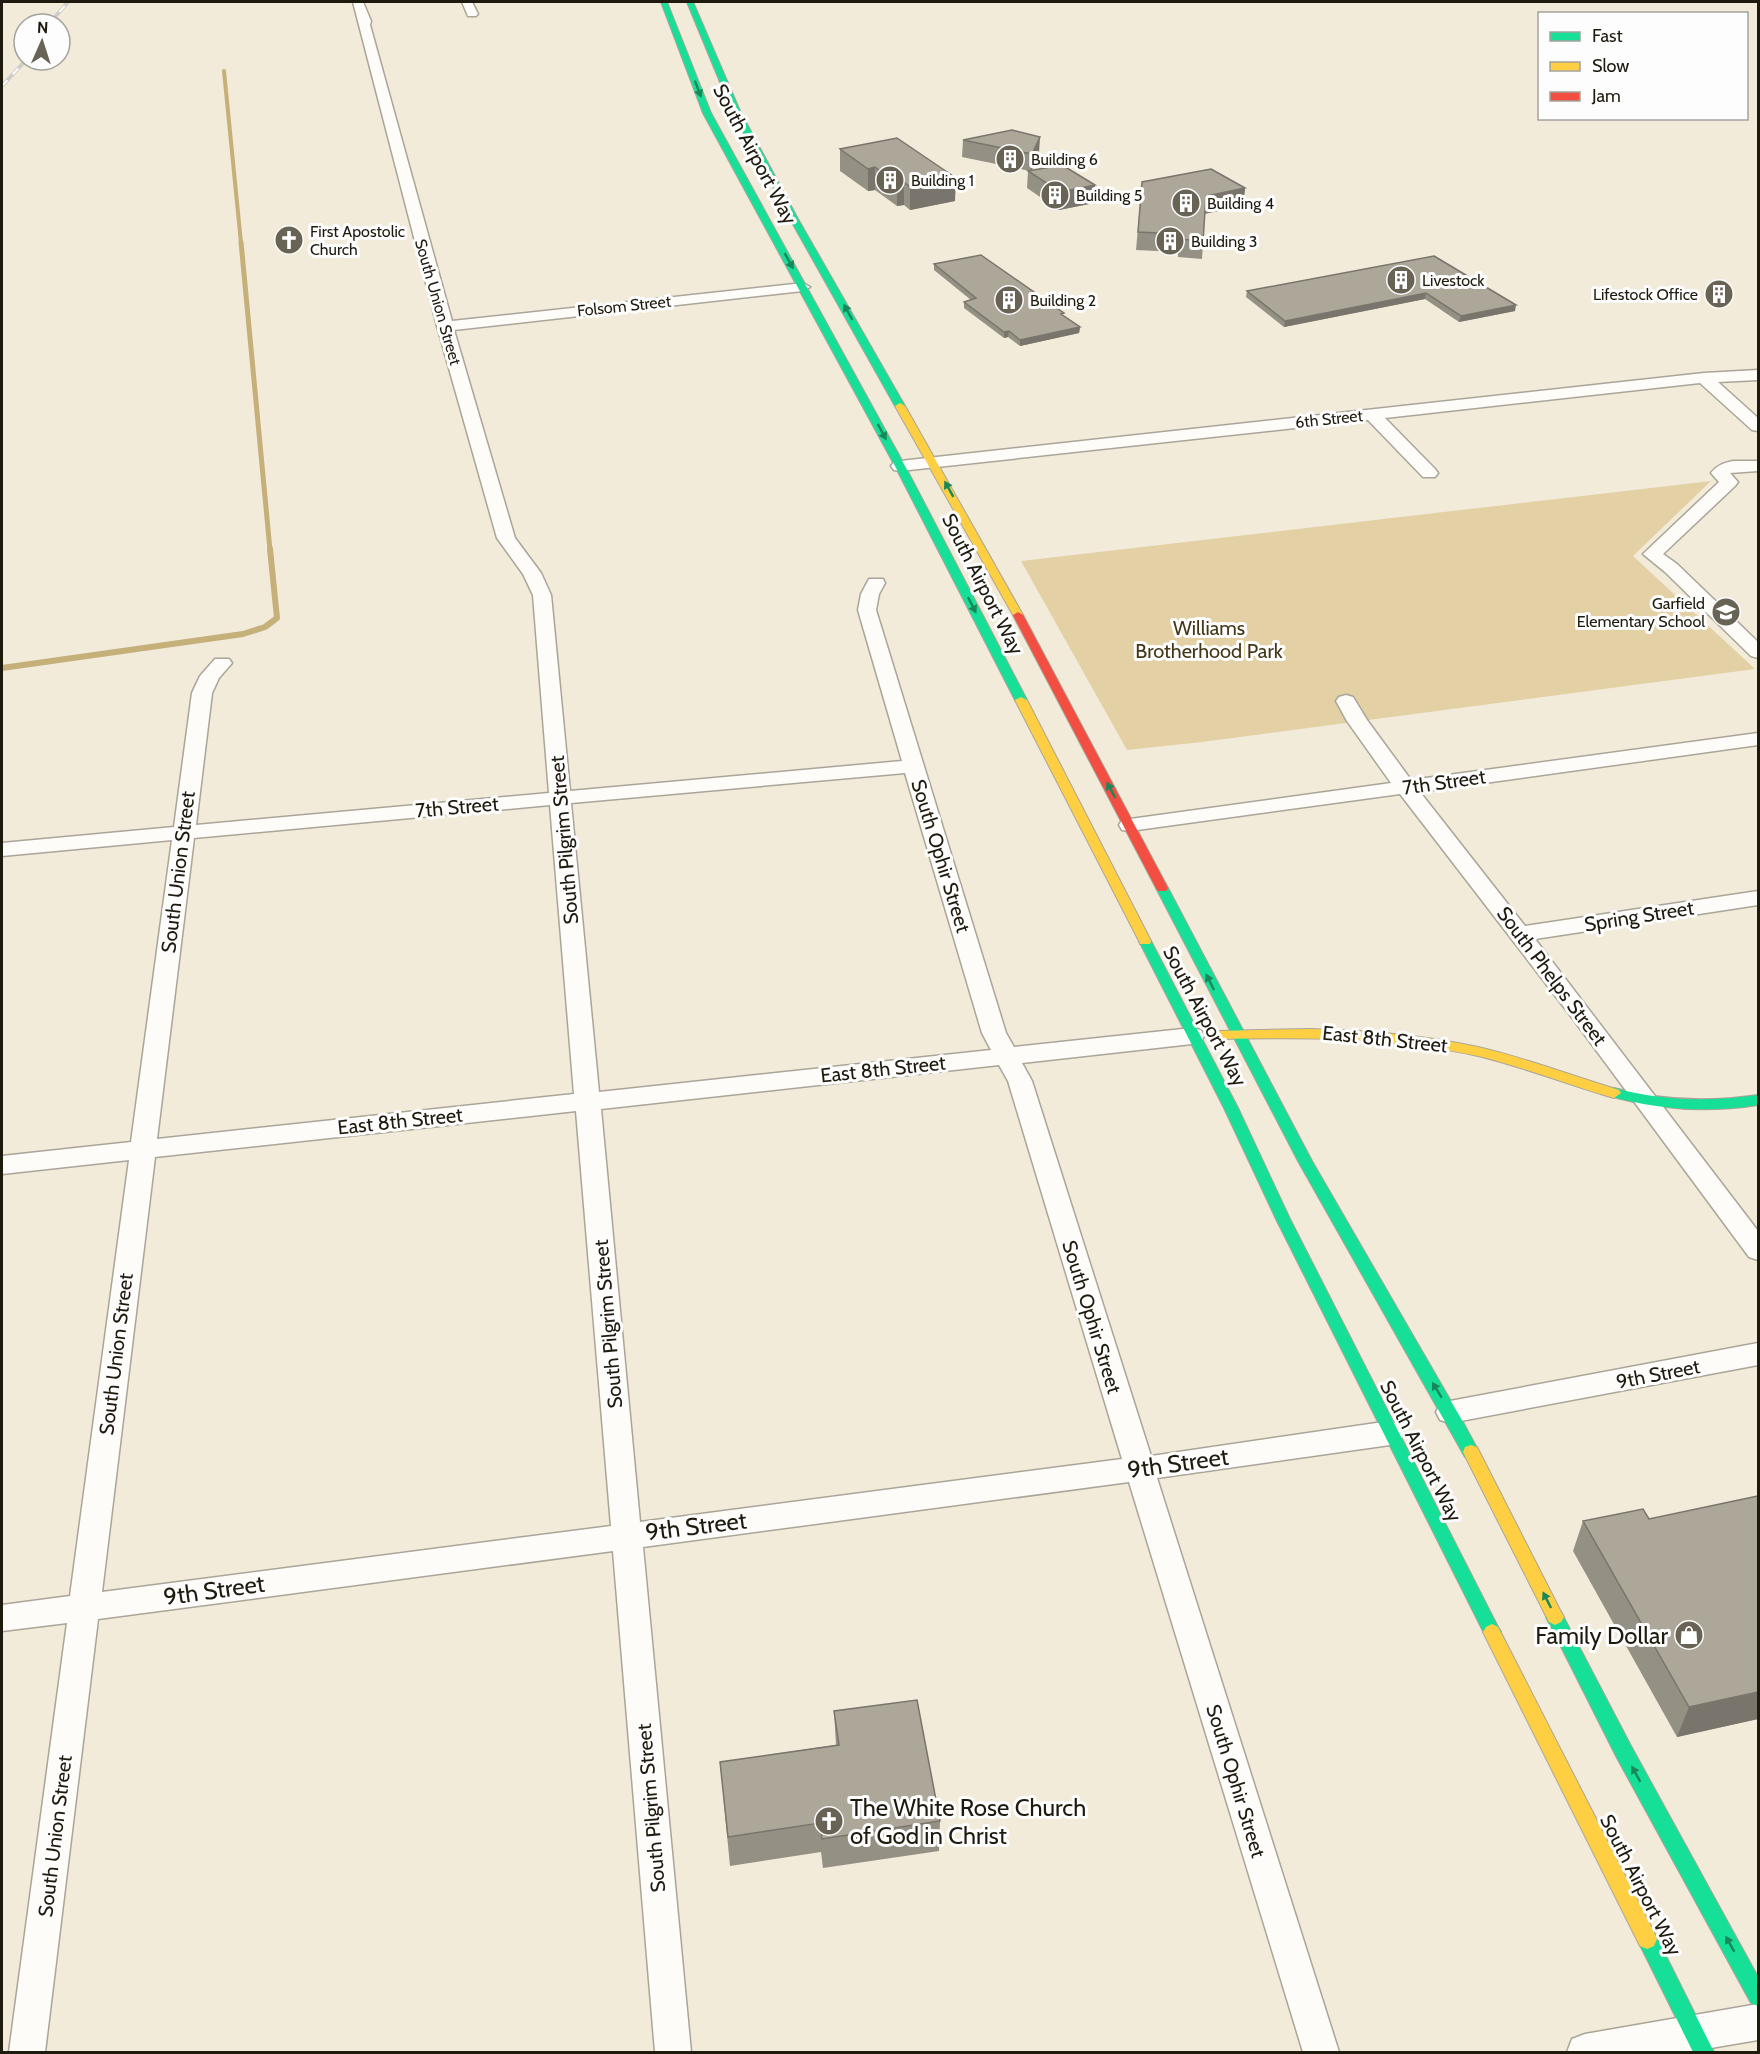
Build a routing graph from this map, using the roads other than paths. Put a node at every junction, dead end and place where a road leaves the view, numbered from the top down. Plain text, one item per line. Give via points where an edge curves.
1 (358, 2) edge
2 (467, 2) edge
3 (664, 2) edge
4 (690, 2) edge
5 (472, 14) dead end
6 (803, 287) junction
7 (445, 326) junction
8 (1758, 375) edge
9 (1704, 378) junction
10 (1372, 414) junction
11 (1758, 426) edge
12 (933, 462) junction
13 (900, 466) junction
14 (1758, 466) edge
15 (1429, 473) dead end
16 (876, 583) dead end
17 (542, 595) joint
18 (1758, 652) edge
19 (222, 663) dead end
20 (1346, 701) dead end
21 (1758, 739) edge
22 (913, 766) junction
23 (1407, 787) junction
24 (561, 798) junction
25 (1130, 825) junction
26 (183, 832) junction
27 (2, 849) edge
28 (1758, 898) edge
29 (1520, 934) junction
30 (1237, 1034) junction
31 (1192, 1036) junction
32 (1007, 1056) junction
33 (1758, 1100) edge
34 (588, 1101) junction
35 (1647, 1102) junction
36 (144, 1149) junction
37 (2, 1165) edge
38 (1758, 1250) edge
39 (1758, 1354) edge
40 (1450, 1412) junction
41 (1390, 1433) junction
42 (1140, 1469) junction
43 (627, 1535) junction
44 (84, 1607) junction
45 (2, 1618) edge
46 (1758, 1996) edge
47 (1758, 2022) edge
48 (1699, 2043) edge
49 (27, 2052) edge
50 (673, 2052) edge
51 (1321, 2052) edge
52 (1585, 2052) edge

1 - 7 street, South Union Street
2 - 5 street
3 -> 6 main road, South Airport Way via 707,113
12 -> 4 main road, South Airport Way via 736,111
6 - 7 street, Folsom Street
6 -> 13 main road, South Airport Way
7 - 17 street, South Union Street via 506,538 532,573
8 - 9 street, 6th Street
9 - 10 street, 6th Street
9 - 11 street
10 - 12 street, 6th Street
10 - 15 street
12 - 13 street, 6th Street
25 -> 12 main road, South Airport Way
13 -> 31 main road, South Airport Way
14 - 18 street via 1726,467 1720,471 1729,482 1652,554
16 - 22 street, South Ophir Street via 867,610
17 - 24 street, South Pilgrim Street
19 - 26 street, South Union Street via 202,693
20 - 23 street, South Phelps Street
21 - 23 street, 7th Street
22 - 24 street, 7th Street
22 - 32 street, South Ophir Street via 994,1033
23 - 25 street, 7th Street
23 - 29 street, South Phelps Street
24 - 26 street, 7th Street
24 - 34 street, South Pilgrim Street
30 -> 25 main road, South Airport Way
26 - 27 street, 7th Street
26 - 36 street, South Union Street
28 - 29 street, Spring Street
29 - 35 street, South Phelps Street
30 - 31 main road, East 8th Street
30 - 35 main road, East 8th Street via 1328,1031 1421,1040
40 -> 30 main road, South Airport Way via 1354,1250
31 - 32 street, East 8th Street
31 - 41 main road, South Airport Way
32 - 34 street, East 8th Street
32 - 42 street, South Ophir Street via 1020,1081
33 - 35 main road, East 8th Street via 1718,1105
34 - 36 street, East 8th Street
34 - 43 street, South Pilgrim Street
35 - 38 street, South Phelps Street
36 - 37 street, East 8th Street
36 - 44 street, South Union Street
39 - 40 street, 9th Street
46 -> 40 main road, South Airport Way via 1624,1752
41 - 42 street, 9th Street
41 - 48 main road, South Airport Way
42 - 43 street, 9th Street
42 - 51 street, South Ophir Street
43 - 44 street, 9th Street
43 - 50 street, South Pilgrim Street
44 - 45 street, 9th Street
44 - 49 street, South Union Street
47 - 48 street
48 - 52 street

